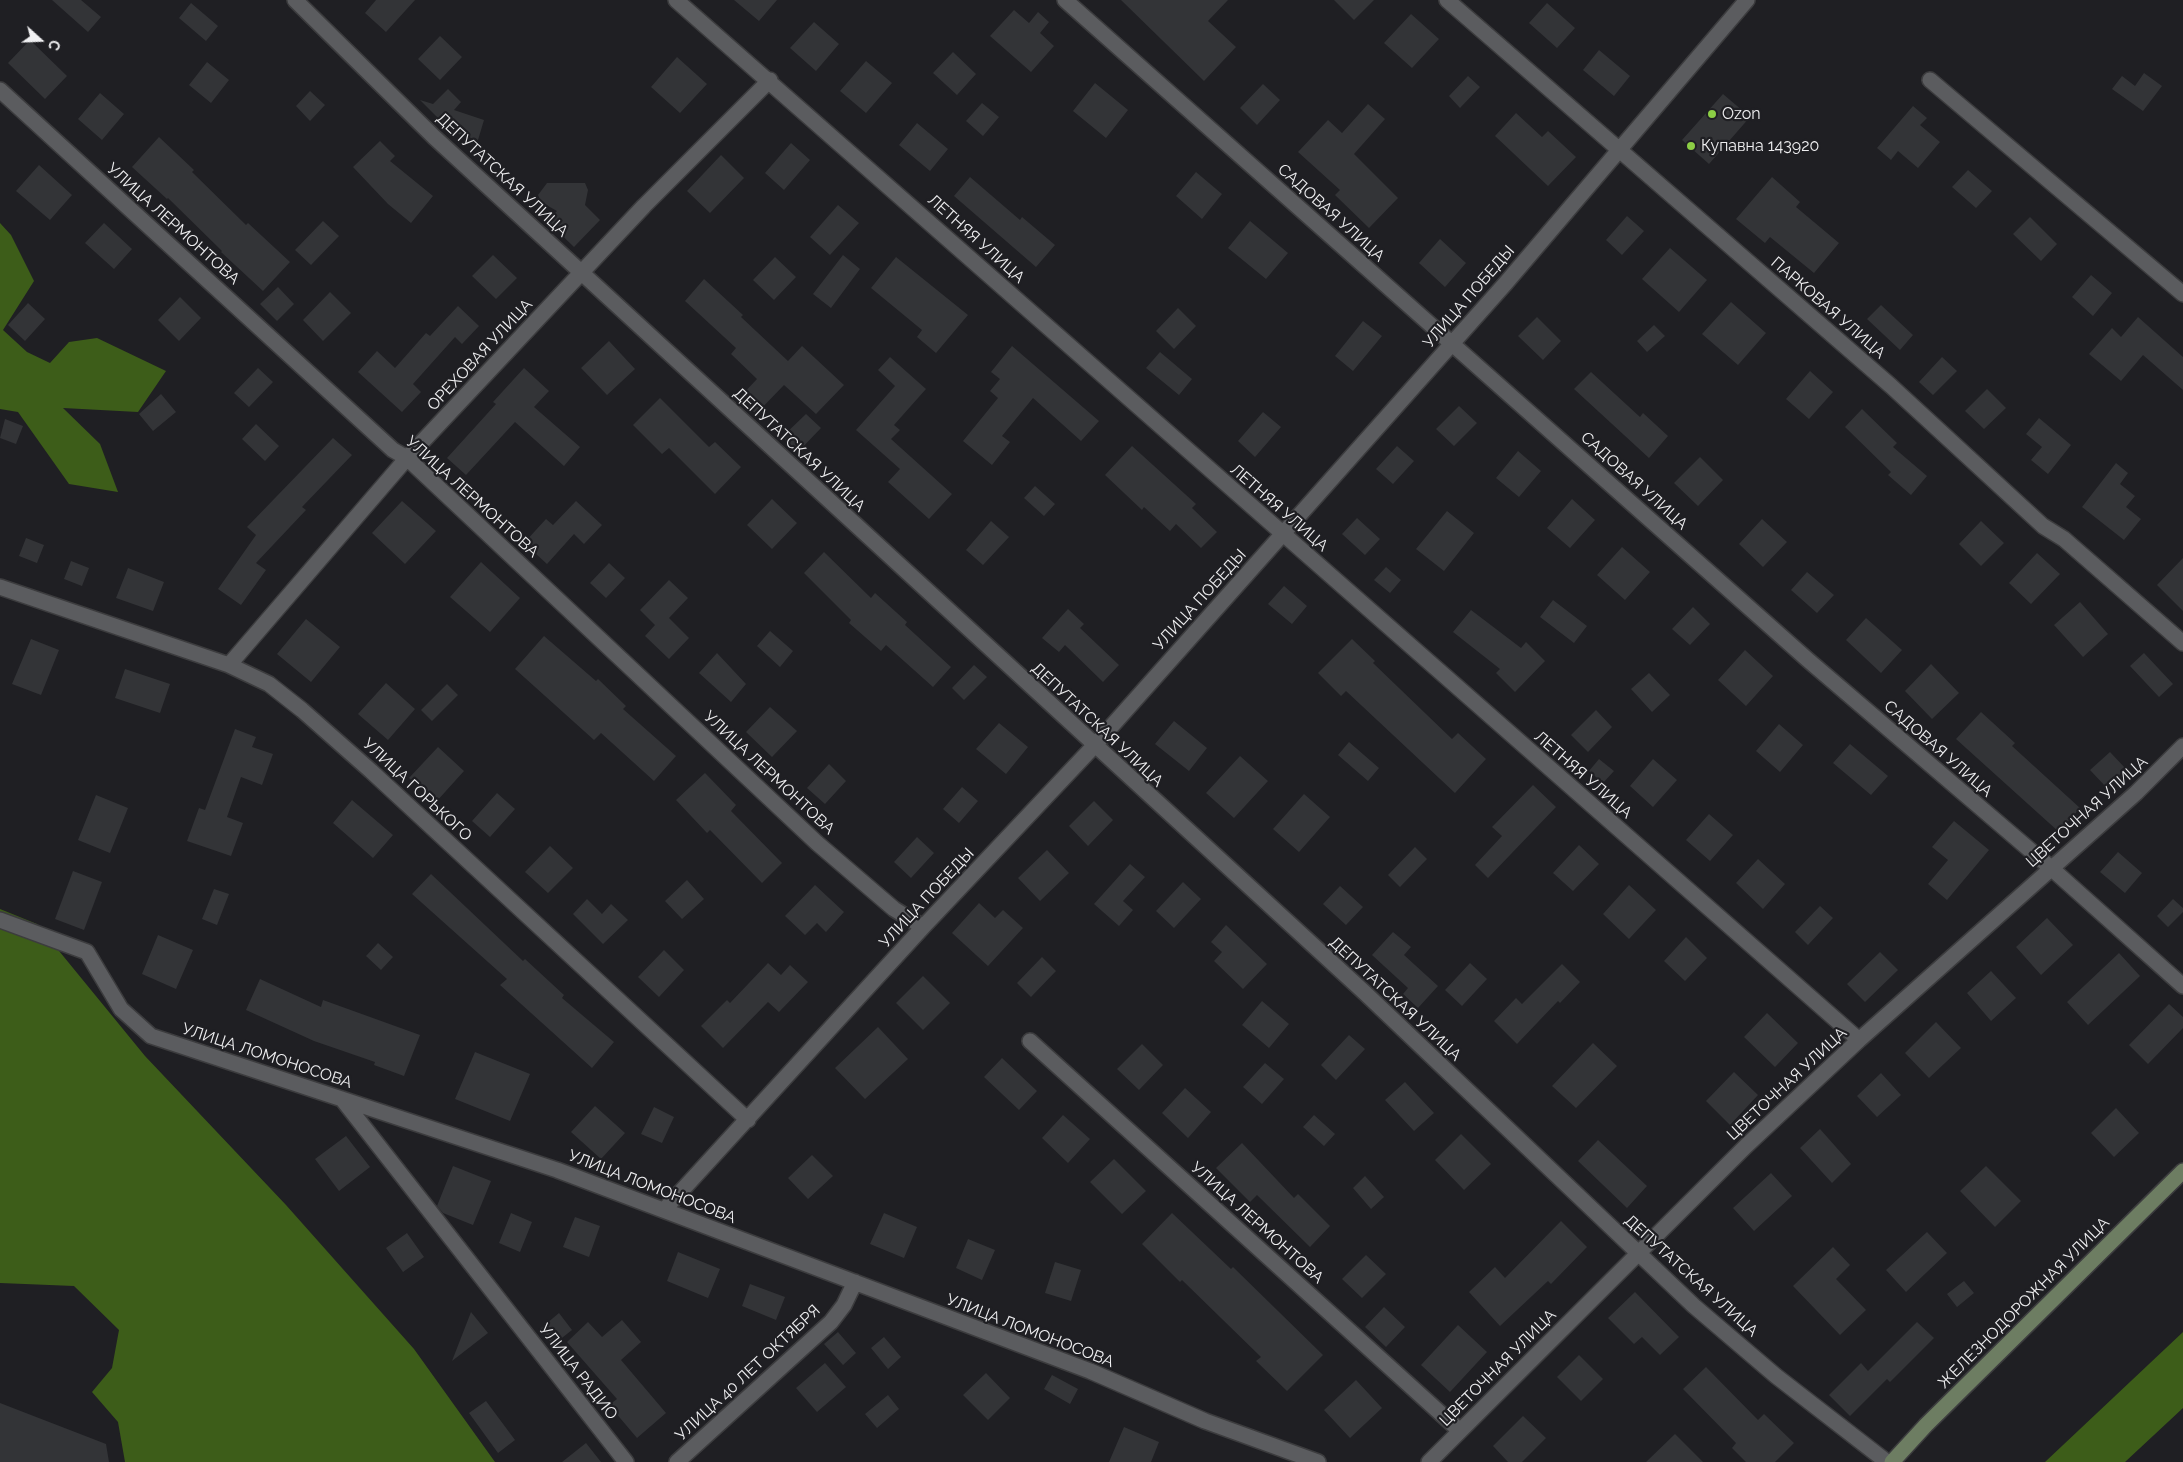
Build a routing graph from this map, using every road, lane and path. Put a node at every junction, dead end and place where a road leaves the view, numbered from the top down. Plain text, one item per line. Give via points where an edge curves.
1 (295, 0) edge
2 (676, 0) edge
3 (1065, 0) edge
4 (1447, 0) edge
5 (1747, 0) edge
6 (770, 80) junction
7 (1930, 80) dead end
8 (0, 90) edge
9 (1620, 149) junction
10 (581, 272) junction
11 (2183, 294) edge
12 (1452, 344) junction
13 (407, 458) junction
14 (1282, 535) junction
15 (0, 587) edge
16 (2183, 644) edge
17 (229, 665) junction
18 (1094, 746) junction
19 (2183, 746) edge
20 (2051, 868) junction
21 (0, 920) edge
22 (923, 928) junction
23 (2183, 986) edge
24 (1030, 1040) dead end
25 (1860, 1040) junction
26 (342, 1099) junction
27 (748, 1120) junction
28 (2183, 1171) edge
29 (664, 1210) junction
30 (1638, 1252) junction
31 (855, 1282) junction
32 (1460, 1431) junction
33 (626, 1462) edge
34 (677, 1462) edge
35 (1318, 1462) edge
36 (1429, 1462) edge
37 (1887, 1462) edge
38 (1892, 1462) edge

1 - 10 street, ДЕПУТАТСКАЯ УЛИЦА via 434,137
2 - 6 street, ЛЕТНЯЯ УЛИЦА via 740,58
3 - 12 street, САДОВАЯ УЛИЦА
4 - 9 street, ПАРКОВАЯ УЛИЦА
5 - 9 street, УЛИЦА ПОБЕДЫ
6 - 10 street, ОРЕХОВАЯ УЛИЦА
6 - 14 street, ЛЕТНЯЯ УЛИЦА
7 - 11 street
8 - 13 street, УЛИЦА ЛЕРМОНТОВА via 393,450
9 - 12 street, УЛИЦА ПОБЕДЫ
9 - 16 street, ПАРКОВАЯ УЛИЦА via 1891,386 2043,526 2064,539
10 - 13 street, ОРЕХОВАЯ УЛИЦА
10 - 18 street, ДЕПУТАТСКАЯ УЛИЦА
12 - 14 street, УЛИЦА ПОБЕДЫ
12 - 20 street, САДОВАЯ УЛИЦА via 1808,660
13 - 17 street, ОРЕХОВАЯ УЛИЦА
13 - 22 street, УЛИЦА ЛЕРМОНТОВА via 817,843 894,909
14 - 18 street, УЛИЦА ПОБЕДЫ
14 - 25 street, ЛЕТНЯЯ УЛИЦА
15 - 17 street, УЛИЦА ГОРЬКОГО
17 - 27 street, УЛИЦА ГОРЬКОГО via 269,684 302,710
18 - 22 street, УЛИЦА ПОБЕДЫ
18 - 30 street, ДЕПУТАТСКАЯ УЛИЦА via 1364,992
19 - 20 street, ЦВЕТОЧНАЯ УЛИЦА via 2136,793
20 - 23 street, САДОВАЯ УЛИЦА
20 - 25 street, ЦВЕТОЧНАЯ УЛИЦА
21 - 26 street, УЛИЦА ЛОМОНОСОВА via 87,952 121,1009 151,1036
22 - 27 street, УЛИЦА ПОБЕДЫ
24 - 32 street, УЛИЦА ЛЕРМОНТОВА
25 - 30 street, ЦВЕТОЧНАЯ УЛИЦА
26 - 29 street, УЛИЦА ЛОМОНОСОВА via 558,1170
26 - 33 street, УЛИЦА РАДИО
27 - 29 street, УЛИЦА ПОБЕДЫ
28 - 38 main road, ЖЕЛЕЗНОДОРОЖНАЯ УЛИЦА
29 - 31 street, УЛИЦА ЛОМОНОСОВА
30 - 32 street, ЦВЕТОЧНАЯ УЛИЦА
30 - 37 street, ДЕПУТАТСКАЯ УЛИЦА via 1694,1306 1776,1376
31 - 34 street, УЛИЦА 40 ЛЕТ ОКТЯБРЯ via 831,1322
31 - 35 street, УЛИЦА ЛОМОНОСОВА via 1090,1371 1204,1421
32 - 36 street, ЦВЕТОЧНАЯ УЛИЦА

